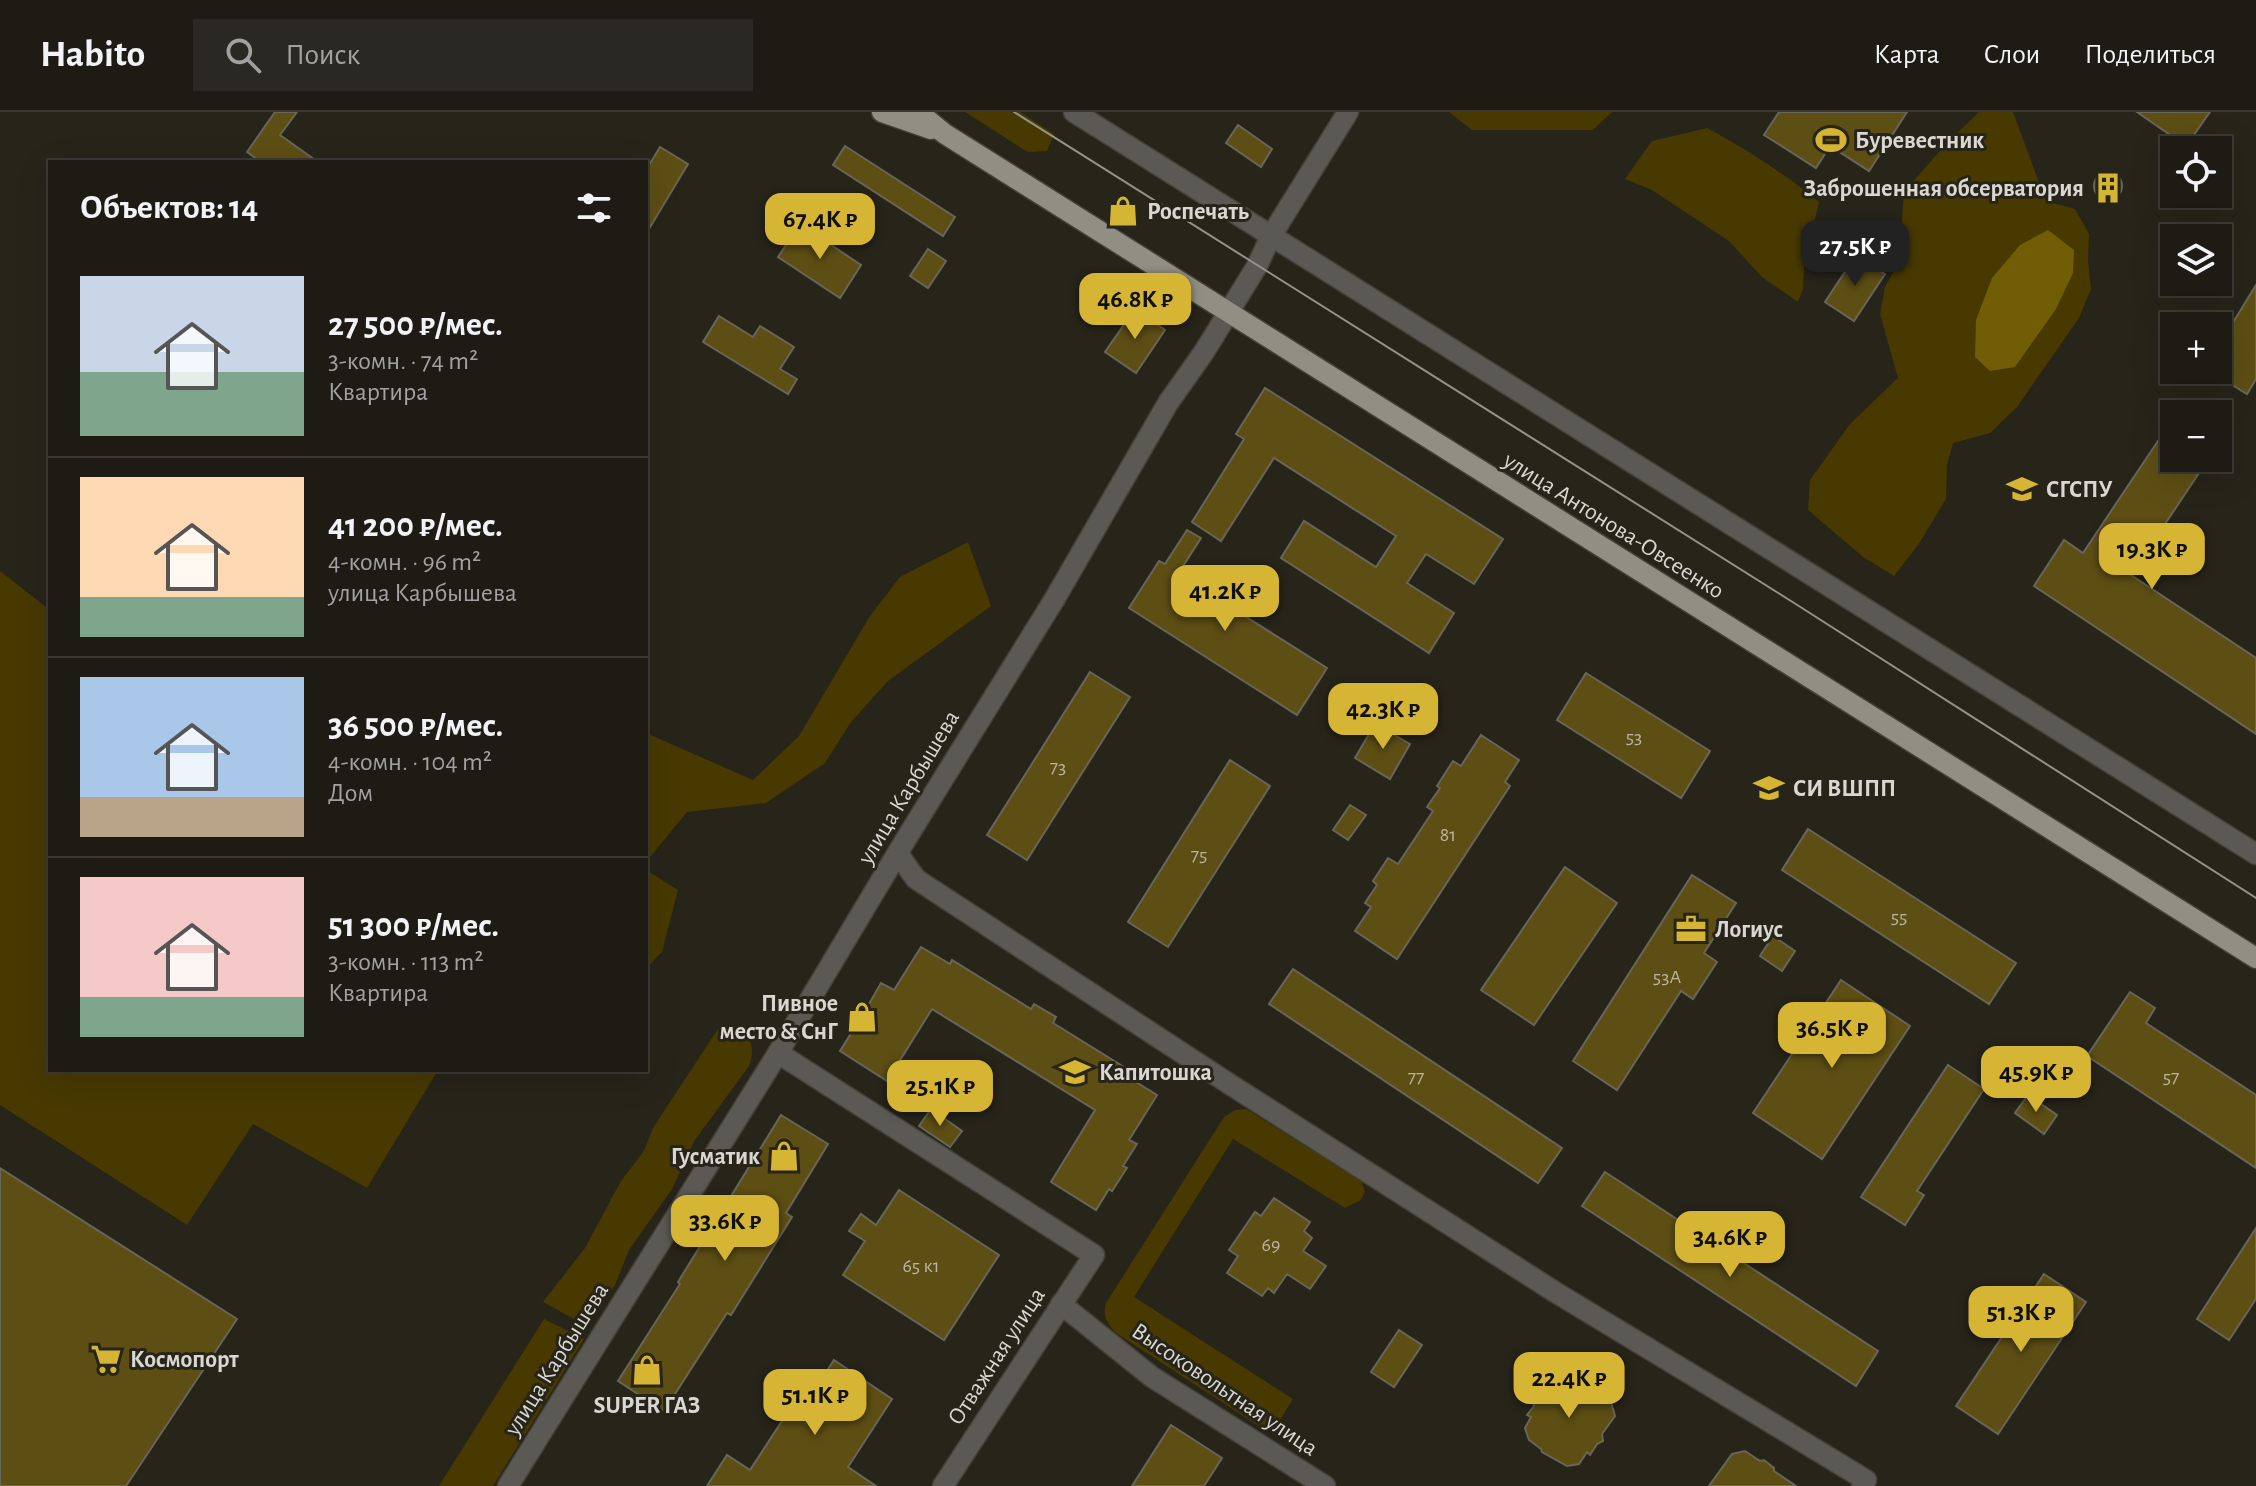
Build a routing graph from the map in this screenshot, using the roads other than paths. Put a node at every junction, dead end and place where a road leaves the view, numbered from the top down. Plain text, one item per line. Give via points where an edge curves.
1 (882, 112) edge
2 (918, 112) edge
3 (1074, 112) edge
4 (1348, 112) edge
5 (945, 134) junction
6 (1271, 236) junction
7 (1228, 311) junction
8 (898, 854) junction
9 (2256, 854) edge
10 (2256, 958) edge
11 (778, 1053) junction
12 (1061, 1304) junction
13 (1864, 1483) edge
14 (508, 1486) edge
15 (943, 1486) edge
16 (1325, 1486) edge

1 - 5 main road, улица Антонова-Овсеенко
2 - 5 main road, улица Антонова-Овсеенко
3 - 6 street
4 - 6 street, улица Карбышева
5 - 7 main road, улица Антонова-Овсеенко
6 - 7 street, улица Карбышева
6 - 9 street
7 - 8 street, улица Карбышева
7 - 10 main road, улица Антонова-Овсеенко
8 - 11 street, улица Карбышева
8 - 13 street via 916,879 1231,1085
11 - 12 street, Отважная улица via 1094,1255
11 - 14 street, улица Карбышева
12 - 15 street, Отважная улица
12 - 16 street, Высоковольтная улица via 1152,1377

